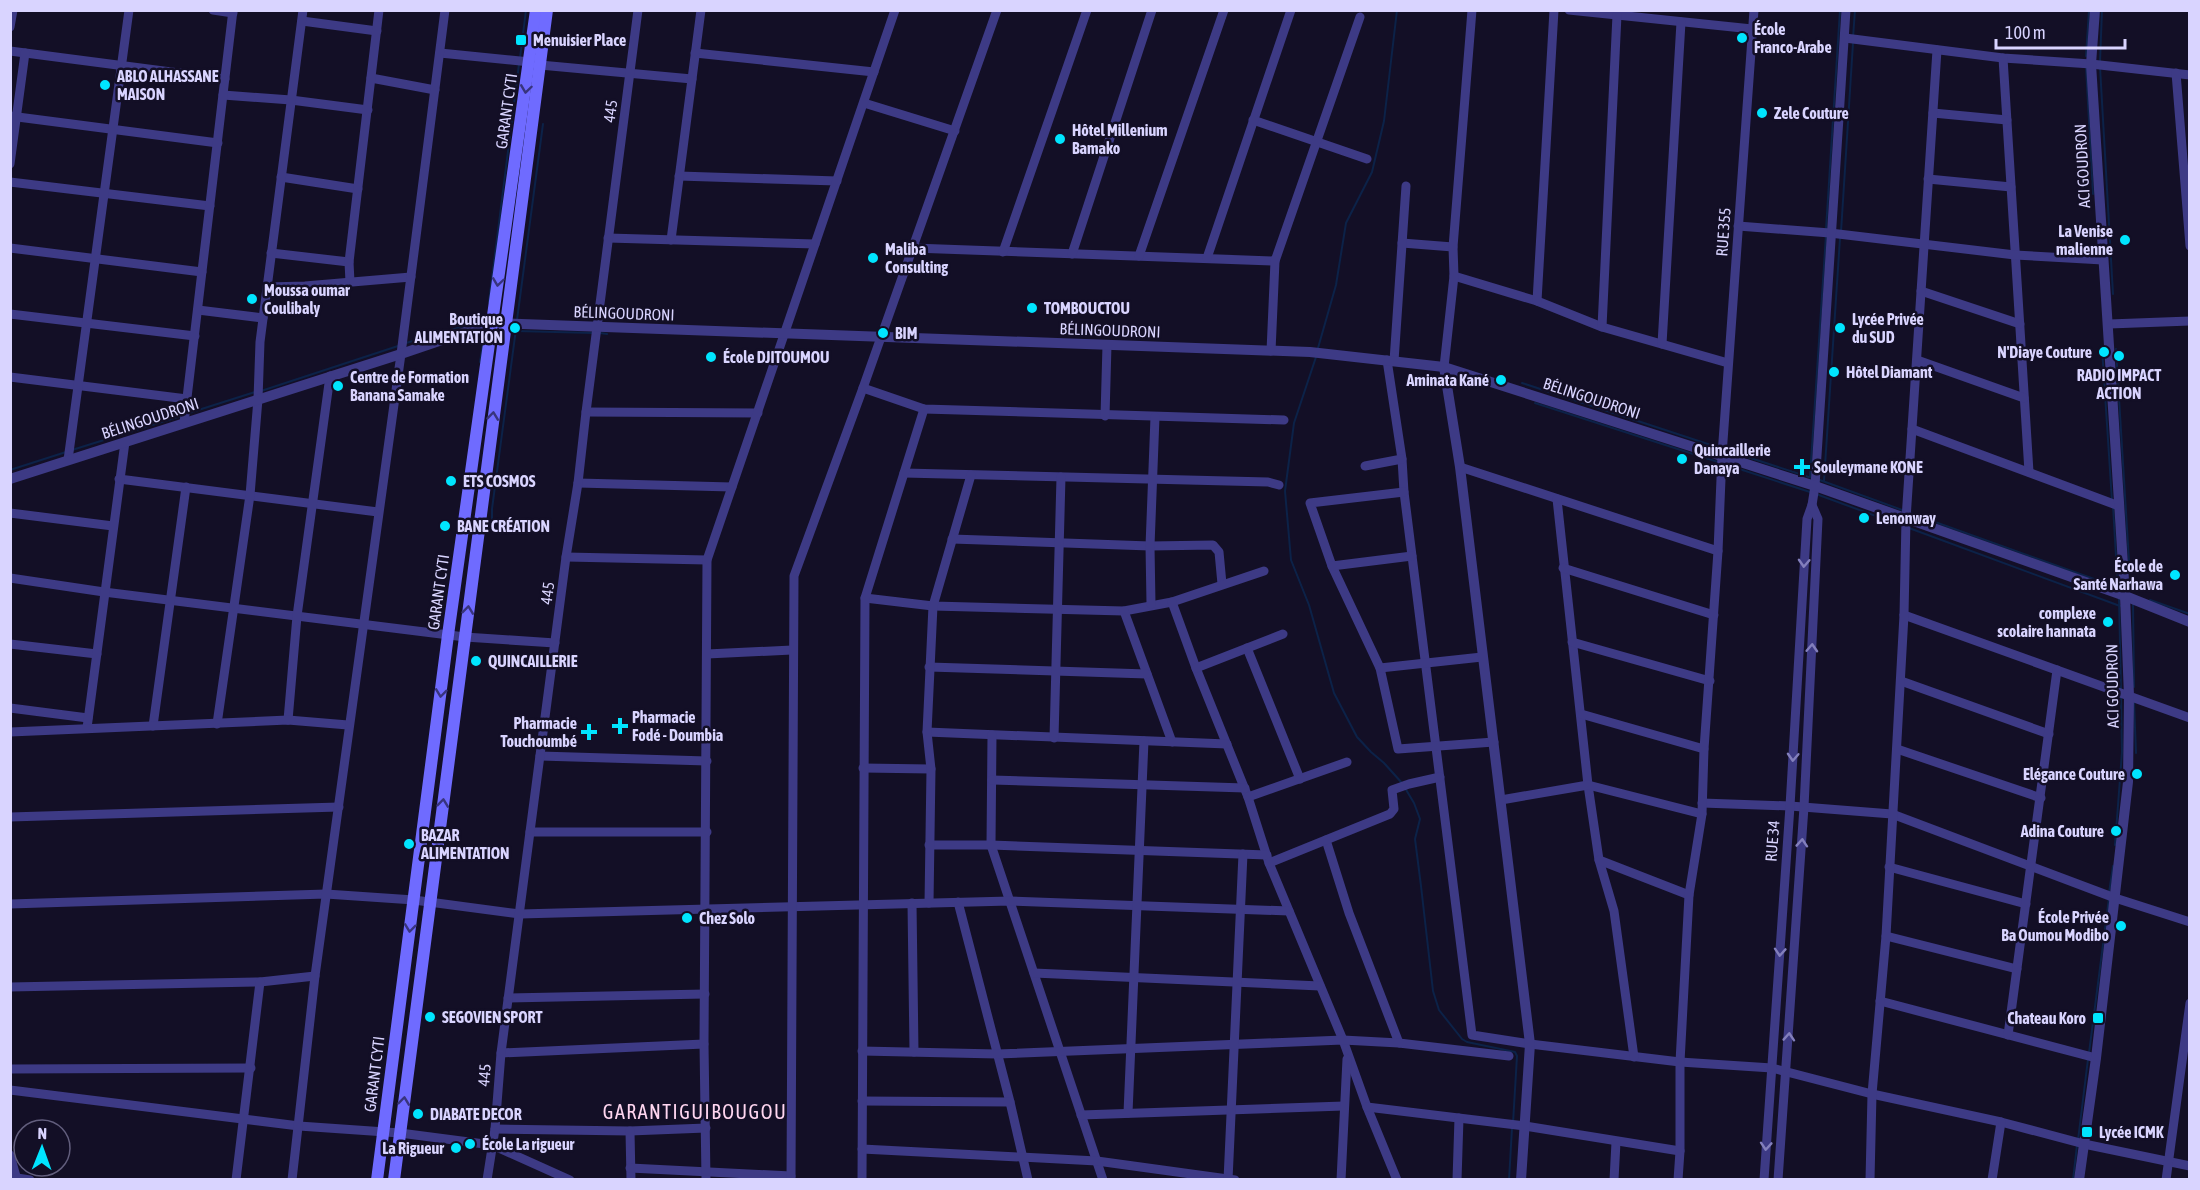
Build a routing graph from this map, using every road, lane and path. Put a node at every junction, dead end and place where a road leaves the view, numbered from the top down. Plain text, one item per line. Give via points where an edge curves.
1 (13, 10) edge
2 (129, 10) edge
3 (213, 10) edge
4 (303, 10) edge
5 (379, 10) edge
6 (445, 10) edge
7 (536, 10) edge
8 (547, 10) edge
9 (638, 10) edge
10 (701, 10) edge
11 (895, 10) edge
12 (997, 10) edge
13 (1087, 10) edge
14 (1152, 10) edge
15 (1224, 10) edge
16 (1291, 10) edge
17 (1472, 10) edge
18 (1554, 10) edge
19 (1569, 10) edge
20 (1754, 10) edge
21 (1846, 10) edge
22 (2095, 10) edge
23 (233, 12) edge
24 (1617, 15) junction
25 (1360, 16) dead end
26 (302, 21) junction
27 (1681, 22) junction
28 (10, 27) edge
29 (1752, 29) junction
30 (377, 31) junction
31 (1845, 38) junction
32 (1937, 50) junction
33 (10, 51) edge
34 (25, 53) junction
35 (440, 53) junction
36 (695, 53) junction
37 (2003, 58) junction
38 (535, 64) junction
39 (2091, 64) junction
40 (122, 66) junction
41 (874, 72) junction
42 (630, 73) junction
43 (2176, 73) junction
44 (2190, 75) edge
45 (371, 78) junction
46 (225, 79) junction
47 (692, 79) junction
48 (435, 90) junction
49 (223, 95) junction
50 (291, 100) junction
51 (864, 103) junction
52 (368, 110) junction
53 (1933, 113) junction
54 (14, 117) edge
55 (1253, 120) junction
56 (2007, 120) junction
57 (113, 129) junction
58 (955, 130) junction
59 (1316, 142) junction
60 (218, 143) junction
61 (1367, 159) dead end
62 (10, 164) edge
63 (679, 176) junction
64 (281, 177) junction
65 (1929, 179) junction
66 (837, 181) junction
67 (10, 182) edge
68 (1406, 186) dead end
69 (2011, 187) junction
70 (358, 189) junction
71 (104, 194) junction
72 (210, 206) junction
73 (1738, 226) junction
74 (1830, 232) junction
75 (2189, 234) edge
76 (608, 238) junction
77 (671, 240) junction
78 (1402, 243) junction
79 (815, 244) junction
80 (1924, 244) junction
81 (2190, 246) edge
82 (1454, 247) junction
83 (10, 248) edge
84 (913, 248) junction
85 (1003, 252) junction
86 (271, 253) junction
87 (1072, 254) junction
88 (2015, 255) junction
89 (1139, 256) junction
90 (95, 258) junction
91 (1207, 258) junction
92 (2103, 260) junction
93 (1275, 261) junction
94 (349, 262) junction
95 (202, 272) junction
96 (1454, 276) junction
97 (411, 277) junction
98 (350, 282) junction
99 (268, 287) junction
100 (1921, 291) junction
101 (1537, 301) junction
102 (198, 310) junction
103 (10, 314) edge
104 (263, 318) junction
105 (2190, 321) edge
106 (86, 323) junction
107 (499, 323) junction
108 (2020, 324) junction
109 (2109, 324) junction
110 (597, 327) junction
111 (1602, 327) junction
112 (785, 333) junction
113 (195, 336) junction
114 (882, 337) junction
115 (1662, 344) junction
116 (1107, 345) junction
117 (1271, 351) junction
118 (401, 354) junction
119 (1390, 360) junction
120 (1917, 360) junction
121 (1728, 363) junction
122 (1444, 368) junction
123 (330, 376) junction
124 (10, 377) edge
125 (78, 385) junction
126 (863, 388) junction
127 (2024, 398) junction
128 (187, 399) junction
129 (258, 399) junction
130 (924, 409) junction
131 (586, 412) junction
132 (758, 413) junction
133 (1105, 416) junction
134 (1155, 417) junction
135 (1284, 420) dead end
136 (184, 423) junction
137 (1912, 429) junction
138 (125, 442) junction
139 (1722, 455) junction
140 (1402, 459) junction
141 (68, 460) junction
142 (1365, 466) dead end
143 (1460, 467) junction
144 (2029, 472) junction
145 (904, 473) junction
146 (971, 475) junction
147 (1061, 477) junction
148 (10, 479) edge
149 (119, 479) junction
150 (1152, 480) junction
151 (578, 483) junction
152 (1279, 485) dead end
153 (1815, 486) junction
154 (186, 487) junction
155 (732, 487) junction
156 (1404, 492) junction
157 (250, 495) junction
158 (1557, 500) junction
159 (312, 503) junction
160 (1812, 506) junction
161 (2119, 506) junction
162 (378, 512) junction
163 (10, 513) edge
164 (1906, 519) junction
165 (113, 526) junction
166 (952, 539) junction
167 (1059, 543) junction
168 (1150, 546) junction
169 (1718, 551) junction
170 (1412, 556) junction
171 (566, 557) junction
172 (707, 560) junction
173 (1332, 566) junction
174 (1563, 568) junction
175 (1264, 571) dead end
176 (10, 578) edge
177 (1222, 584) junction
178 (105, 592) junction
179 (2124, 596) junction
180 (865, 598) junction
181 (171, 601) junction
182 (1172, 602) junction
183 (1151, 604) junction
184 (933, 606) junction
185 (234, 609) junction
186 (1057, 609) junction
187 (1124, 611) junction
188 (1714, 615) junction
189 (1904, 615) junction
190 (297, 616) junction
191 (2190, 622) edge
192 (363, 625) junction
193 (1284, 634) dead end
194 (448, 635) junction
195 (465, 637) junction
196 (1572, 642) junction
197 (555, 643) junction
198 (10, 644) edge
199 (1247, 648) junction
200 (792, 650) junction
201 (97, 654) junction
202 (707, 654) junction
203 (1482, 657) junction
204 (1425, 663) junction
205 (929, 667) junction
206 (1196, 668) junction
207 (1380, 668) junction
208 (2057, 670) junction
209 (1055, 672) junction
210 (1147, 674) junction
211 (1710, 681) junction
212 (1900, 681) junction
213 (2129, 696) junction
214 (10, 708) edge
215 (1581, 714) junction
216 (2190, 718) edge
217 (288, 720) junction
218 (88, 723) junction
219 (217, 724) junction
220 (348, 725) junction
221 (153, 726) junction
222 (10, 732) edge
223 (927, 732) junction
224 (2049, 734) junction
225 (992, 735) junction
226 (1054, 738) junction
227 (1144, 741) junction
228 (1172, 742) junction
229 (1494, 742) junction
230 (1227, 744) junction
231 (1437, 746) junction
232 (1704, 749) junction
233 (1897, 749) junction
234 (540, 756) junction
235 (707, 761) junction
236 (1347, 762) dead end
237 (863, 768) junction
238 (931, 769) junction
239 (1440, 777) junction
240 (1300, 779) junction
241 (992, 780) junction
242 (1142, 785) junction
243 (1588, 785) junction
244 (1247, 793) junction
245 (2041, 798) junction
246 (1501, 800) junction
247 (1702, 803) junction
248 (1790, 806) junction
249 (339, 807) junction
250 (1804, 807) junction
251 (1702, 814) junction
252 (1892, 814) junction
253 (10, 817) edge
254 (530, 832) junction
255 (706, 832) junction
256 (1326, 840) junction
257 (929, 845) junction
258 (991, 845) junction
259 (1139, 850) junction
260 (1243, 854) junction
261 (1268, 859) junction
262 (1599, 860) junction
263 (2031, 866) junction
264 (1889, 867) junction
265 (327, 894) junction
266 (1689, 895) junction
267 (2115, 898) junction
268 (414, 900) junction
269 (1010, 901) junction
270 (430, 902) junction
271 (957, 902) junction
272 (912, 903) junction
273 (929, 903) junction
274 (10, 904) edge
275 (863, 904) junction
276 (2026, 904) junction
277 (1137, 905) junction
278 (792, 906) junction
279 (706, 909) junction
280 (1240, 909) junction
281 (1289, 911) junction
282 (520, 914) junction
283 (2190, 922) edge
284 (1886, 936) junction
285 (2017, 969) junction
286 (1034, 973) junction
287 (315, 976) junction
288 (1134, 977) junction
289 (260, 982) junction
290 (1237, 982) junction
291 (1320, 986) junction
292 (10, 987) edge
293 (705, 994) junction
294 (508, 998) junction
295 (1880, 1001) junction
296 (2190, 1003) edge
297 (2008, 1035) junction
298 (1343, 1040) junction
299 (1399, 1043) junction
300 (704, 1044) junction
301 (1234, 1044) junction
302 (1530, 1044) junction
303 (1131, 1048) junction
304 (862, 1051) junction
305 (1059, 1051) junction
306 (914, 1052) junction
307 (501, 1053) junction
308 (997, 1054) junction
309 (1347, 1054) junction
310 (1509, 1056) dead end
311 (1634, 1057) junction
312 (2096, 1058) junction
313 (1680, 1062) junction
314 (10, 1068) edge
315 (251, 1068) junction
316 (1772, 1068) junction
317 (1786, 1071) junction
318 (2185, 1079) edge
319 (10, 1090) edge
320 (1872, 1094) junction
321 (862, 1101) junction
322 (1010, 1102) junction
323 (1344, 1106) junction
324 (1367, 1107) junction
325 (1231, 1109) junction
326 (1128, 1113) junction
327 (1081, 1115) junction
328 (245, 1118) junction
329 (1459, 1118) junction
330 (2001, 1122) junction
331 (299, 1126) junction
332 (1522, 1126) junction
333 (706, 1128) junction
334 (495, 1129) junction
335 (384, 1131) junction
336 (630, 1131) junction
337 (400, 1132) junction
338 (1617, 1142) junction
339 (2084, 1144) junction
340 (492, 1145) junction
341 (862, 1149) junction
342 (1680, 1151) junction
343 (10, 1155) edge
344 (1022, 1157) junction
345 (1096, 1161) junction
346 (2168, 1161) junction
347 (2190, 1166) edge
348 (630, 1168) junction
349 (706, 1176) edge
350 (791, 1178) edge
351 (17, 1179) edge
352 (30, 1179) edge
353 (236, 1179) edge
354 (292, 1179) edge
355 (377, 1179) edge
356 (394, 1179) edge
357 (488, 1179) edge
358 (570, 1179) edge
359 (631, 1179) edge
360 (862, 1179) edge
361 (1028, 1179) edge
362 (1103, 1179) edge
363 (1230, 1179) edge
364 (1341, 1179) edge
365 (1397, 1179) edge
366 (1457, 1179) edge
367 (1521, 1179) edge
368 (1614, 1179) edge
369 (1678, 1179) edge
370 (1764, 1179) edge
371 (1778, 1179) edge
372 (1870, 1179) edge
373 (1992, 1179) edge
374 (2079, 1179) edge
375 (2166, 1179) edge

1 - 28 street
2 - 40 street
3 - 23 street
4 - 26 street
5 - 30 street
6 - 35 street
7 - 38 main road, GARANT CYTI
8 - 38 main road, GARANT CYTI
9 - 42 street, 445
10 - 36 street
11 - 41 street
12 - 58 street
13 - 85 street
14 - 87 street
15 - 89 street
16 - 55 street
17 - 82 street
18 - 101 street
19 - 24 street
20 - 29 street, RUE 355
21 - 31 street, RUE 34
22 - 39 street, ACI GOUDRON
23 - 46 street
24 - 27 street
24 - 111 street
25 - 59 street
26 - 30 street
26 - 50 street
27 - 29 street
27 - 115 street
29 - 73 street, RUE 355
30 - 45 street
31 - 32 street
31 - 74 street, RUE 34
32 - 37 street
32 - 53 street
33 - 34 street
34 - 40 street
34 - 54 street
35 - 38 street
35 - 48 street
36 - 41 street
36 - 47 street
37 - 39 street
37 - 56 street
38 - 42 street
38 - 107 main road, GARANT CYTI
39 - 43 street
39 - 92 street, ACI GOUDRON
40 - 46 street
40 - 57 street
41 - 51 street
42 - 47 street
42 - 76 street, 445
43 - 44 street
43 - 75 street
45 - 48 street
45 - 52 street
46 - 49 street
47 - 63 street
48 - 97 street
49 - 50 street
49 - 60 street
50 - 52 street
50 - 64 street
51 - 58 street
51 - 66 street
52 - 70 street
53 - 56 street
53 - 65 street
54 - 57 street
54 - 62 street
55 - 59 street
55 - 91 street
56 - 69 street
57 - 60 street
57 - 71 street
58 - 84 street
59 - 61 street
59 - 93 street
60 - 72 street
63 - 66 street
63 - 77 street
64 - 70 street
64 - 86 street
65 - 69 street
65 - 80 street
66 - 79 street
67 - 71 street
68 - 78 street
69 - 88 street
70 - 94 street
71 - 72 street
71 - 90 street
72 - 95 street
73 - 74 street
73 - 121 street, RUE 355
74 - 80 street
74 - 153 street, RUE 34
75 - 81 street
76 - 77 street
76 - 110 street, 445
77 - 79 street
78 - 82 street
78 - 119 street
79 - 112 street
80 - 88 street
80 - 100 street
82 - 96 street
83 - 90 street
84 - 85 street
84 - 114 street
85 - 87 street
86 - 94 street
86 - 99 street
87 - 89 street
88 - 92 street
88 - 108 street
89 - 91 street
90 - 95 street
90 - 106 street
91 - 93 street
92 - 109 street, ACI GOUDRON
93 - 117 street
94 - 98 street
95 - 102 street
96 - 101 street
96 - 122 street
97 - 98 street
97 - 118 street
98 - 99 street
99 - 104 street
100 - 108 street
100 - 120 street
101 - 111 street
102 - 104 street
102 - 113 street
103 - 106 street
104 - 129 street
105 - 109 street
106 - 113 street
106 - 125 street
107 - 110 street, BÉLINGOUDRONI
107 - 118 street, BÉLINGOUDRONI
107 - 194 main road, GARANT CYTI
195 -> 107 main road, GARANT CYTI
108 - 127 street
109 - 161 street, ACI GOUDRON
110 - 112 street, BÉLINGOUDRONI
110 - 131 street, 445
111 - 115 street
112 - 114 street, BÉLINGOUDRONI
112 - 132 street
113 - 128 street
114 - 116 street, BÉLINGOUDRONI
114 - 126 street
115 - 121 street
116 - 117 street, BÉLINGOUDRONI
116 - 133 street
117 - 119 street, BÉLINGOUDRONI
118 - 123 street, BÉLINGOUDRONI
118 - 162 street
119 - 122 street, BÉLINGOUDRONI
119 - 140 street
120 - 127 street
120 - 137 street
121 - 139 street, RUE 355
122 - 139 street, BÉLINGOUDRONI
122 - 143 street
123 - 129 street, BÉLINGOUDRONI
123 - 159 street
124 - 125 street
125 - 128 street
125 - 141 street
126 - 130 street
126 - 200 street via 794,576
127 - 144 street
128 - 136 street
129 - 136 street, BÉLINGOUDRONI
129 - 157 street
130 - 133 street
130 - 145 street
131 - 132 street
131 - 151 street, 445
132 - 155 street
133 - 134 street
134 - 135 street
134 - 150 street
136 - 138 street, BÉLINGOUDRONI
137 - 144 street
137 - 164 street
138 - 141 street, BÉLINGOUDRONI
138 - 149 street
139 - 153 street, BÉLINGOUDRONI
139 - 169 street, RUE 355
140 - 142 street
140 - 156 street
141 - 148 street, BÉLINGOUDRONI
143 - 158 street
143 - 203 street
144 - 161 street
145 - 146 street
145 - 180 street
146 - 147 street
146 - 166 street
147 - 150 street
147 - 167 street
149 - 154 street
149 - 165 street
150 - 152 street
150 - 168 street
151 - 155 street
151 - 171 street, 445
153 - 160 street, RUE 34
153 - 164 street, BÉLINGOUDRONI
154 - 157 street
154 - 181 street
155 - 172 street
156 - 170 street
156 - 173 street via 1310,503
157 - 159 street
157 - 185 street
158 - 169 street
158 - 174 street
159 - 162 street
159 - 190 street
160 -> 248 street, RUE 34 via 1807,519
250 -> 160 street, RUE 34 via 1818,519
161 - 179 street, ACI GOUDRON
162 - 192 street
163 - 165 street
164 - 179 street, BÉLINGOUDRONI
164 - 189 street
165 - 178 street
166 - 167 street
166 - 184 street
167 - 168 street
167 - 186 street
168 - 177 street via 1213,545 1219,552
168 - 183 street
169 - 188 street, RUE 355
170 - 173 street
170 - 204 street
171 - 172 street
171 - 197 street, 445
172 - 202 street
173 - 207 street
174 - 188 street
174 - 196 street
175 - 177 street
176 - 178 street
177 - 182 street
178 - 181 street
178 - 201 street
179 - 191 street, BÉLINGOUDRONI
179 - 213 street, ACI GOUDRON
180 - 184 street
180 - 237 street
181 - 185 street
181 - 221 street
182 - 183 street
182 - 206 street
183 - 187 street
184 - 186 street
184 - 205 street
185 - 190 street
185 - 219 street
186 - 187 street
186 - 209 street
187 - 210 street
188 - 211 street, RUE 355
189 - 208 street
189 - 212 street
190 - 192 street
190 - 217 street
192 - 194 street
192 - 220 street
193 - 199 street
194 - 195 street
194 -> 268 main road, GARANT CYTI
195 - 197 street
270 -> 195 main road, GARANT CYTI
196 - 211 street
196 - 215 street
197 - 234 street, 445
198 - 201 street
199 - 206 street
199 - 240 street
200 - 202 street
200 - 278 street
201 - 218 street
202 - 235 street
203 - 204 street
203 - 229 street
204 - 207 street
204 - 231 street
205 - 209 street
205 - 223 street
206 - 230 street
207 - 231 street via 1398,749
208 - 213 street
208 - 224 street
209 - 210 street
209 - 226 street
210 - 228 street
211 - 232 street, RUE 355
212 - 224 street
212 - 233 street
213 - 216 street
213 - 267 street, ACI GOUDRON via 2128,782
214 - 218 street
215 - 232 street
215 - 243 street
217 - 219 street
217 - 220 street
218 - 221 street
218 - 222 street
219 - 221 street
220 - 249 street
223 - 225 street
223 - 238 street
224 - 245 street
225 - 226 street
225 - 241 street
226 - 227 street
227 - 228 street
227 - 242 street
228 - 230 street
229 - 231 street
229 - 246 street
230 - 244 street
231 - 239 street
232 - 247 street, RUE 355
233 - 245 street
233 - 252 street
234 - 235 street
234 - 254 street, 445
235 - 255 street
236 - 240 street
237 - 238 street
237 - 275 street
238 - 257 street
239 - 256 street via 1392,790 1394,809 1390,814
239 - 302 street via 1472,1035
240 - 244 street
241 - 242 street
241 - 258 street
242 - 244 street
242 - 259 street
243 - 246 street
243 - 251 street
243 - 262 street
244 - 261 street
245 - 263 street
246 - 302 street
247 - 248 street
247 - 251 street, RUE 355
248 - 250 street
248 -> 316 street, RUE 34
249 - 253 street
249 - 265 street
250 - 252 street
317 -> 250 street, RUE 34
251 - 266 street, RUE 355
252 - 263 street
252 - 264 street
254 - 255 street
254 - 282 street, 445
255 - 279 street
256 - 261 street
256 - 299 street via 1349,913
257 - 258 street
257 - 273 street
258 - 259 street
258 - 269 street
259 - 260 street
259 - 277 street
260 - 261 street
260 - 280 street
261 - 281 street
262 - 266 street
262 - 311 street via 1614,911
263 - 267 street
263 - 276 street
264 - 276 street
264 - 284 street
265 - 268 street
265 - 274 street
265 - 287 street
266 - 313 street, RUE 355
267 - 283 street
267 - 312 street, ACI GOUDRON
268 - 270 street
268 -> 335 main road, GARANT CYTI
269 - 271 street
269 - 277 street
269 - 286 street
270 - 282 street
337 -> 270 main road, GARANT CYTI
271 - 273 street
271 - 308 street
272 - 273 street
272 - 275 street
272 - 306 street
275 - 278 street
275 - 304 street
276 - 285 street
277 - 280 street
277 - 288 street
278 - 279 street
278 - 350 street
279 - 282 street
279 - 293 street
280 - 281 street
280 - 290 street
281 - 291 street
282 - 294 street, 445
284 - 285 street
284 - 295 street
285 - 297 street
286 - 288 street
286 - 305 street
287 - 289 street
287 - 331 street
288 - 290 street
288 - 303 street
289 - 292 street
289 - 315 street
290 - 291 street
290 - 301 street
291 - 298 street
293 - 294 street
293 - 300 street
294 - 307 street, 445
295 - 297 street
295 - 320 street
296 - 318 street
297 - 312 street
298 - 299 street
298 - 301 street
298 - 309 street
299 - 310 street
300 - 307 street
300 - 333 street
301 - 303 street
301 - 325 street
302 - 311 street
302 - 332 street
303 - 305 street
303 - 326 street
304 - 306 street
304 - 321 street
305 - 308 street
305 - 327 street
306 - 308 street
307 - 334 street, 445
308 - 322 street
309 - 323 street
309 - 324 street
311 - 313 street
312 - 339 street, ACI GOUDRON
313 - 316 street
313 - 342 street, RUE 355
314 - 315 street
315 - 328 street
316 - 317 street
316 -> 370 street, RUE 34
317 - 320 street
317 - 371 street, RUE 34
318 - 346 street
319 - 328 street
320 - 330 street
320 - 372 street
321 - 322 street
321 - 341 street
322 - 344 street
323 - 325 street
323 - 364 street
324 - 329 street
324 - 365 street
325 - 326 street
325 - 363 street
326 - 327 street
327 - 345 street
328 - 331 street
328 - 353 street
329 - 332 street
329 - 366 street
330 - 339 street
330 - 373 street
331 - 335 street
331 - 354 street
332 - 338 street
332 - 367 street
333 - 336 street
333 - 349 street
334 - 336 street
334 - 340 street, 445
335 - 337 street
335 - 355 main road, GARANT CYTI
336 - 348 street
337 - 340 street
337 - 356 main road, GARANT CYTI
338 - 342 street
338 - 368 street
339 - 346 street
339 - 374 street, ACI GOUDRON
340 - 357 street, 445
340 - 358 street
341 - 344 street
341 - 360 street
342 - 369 street, RUE 355
343 - 351 street
344 - 345 street
344 - 361 street
345 - 362 street
345 - 363 street
346 - 347 street
346 - 375 street
348 - 349 street
348 - 359 street
349 - 350 street
351 - 352 street

